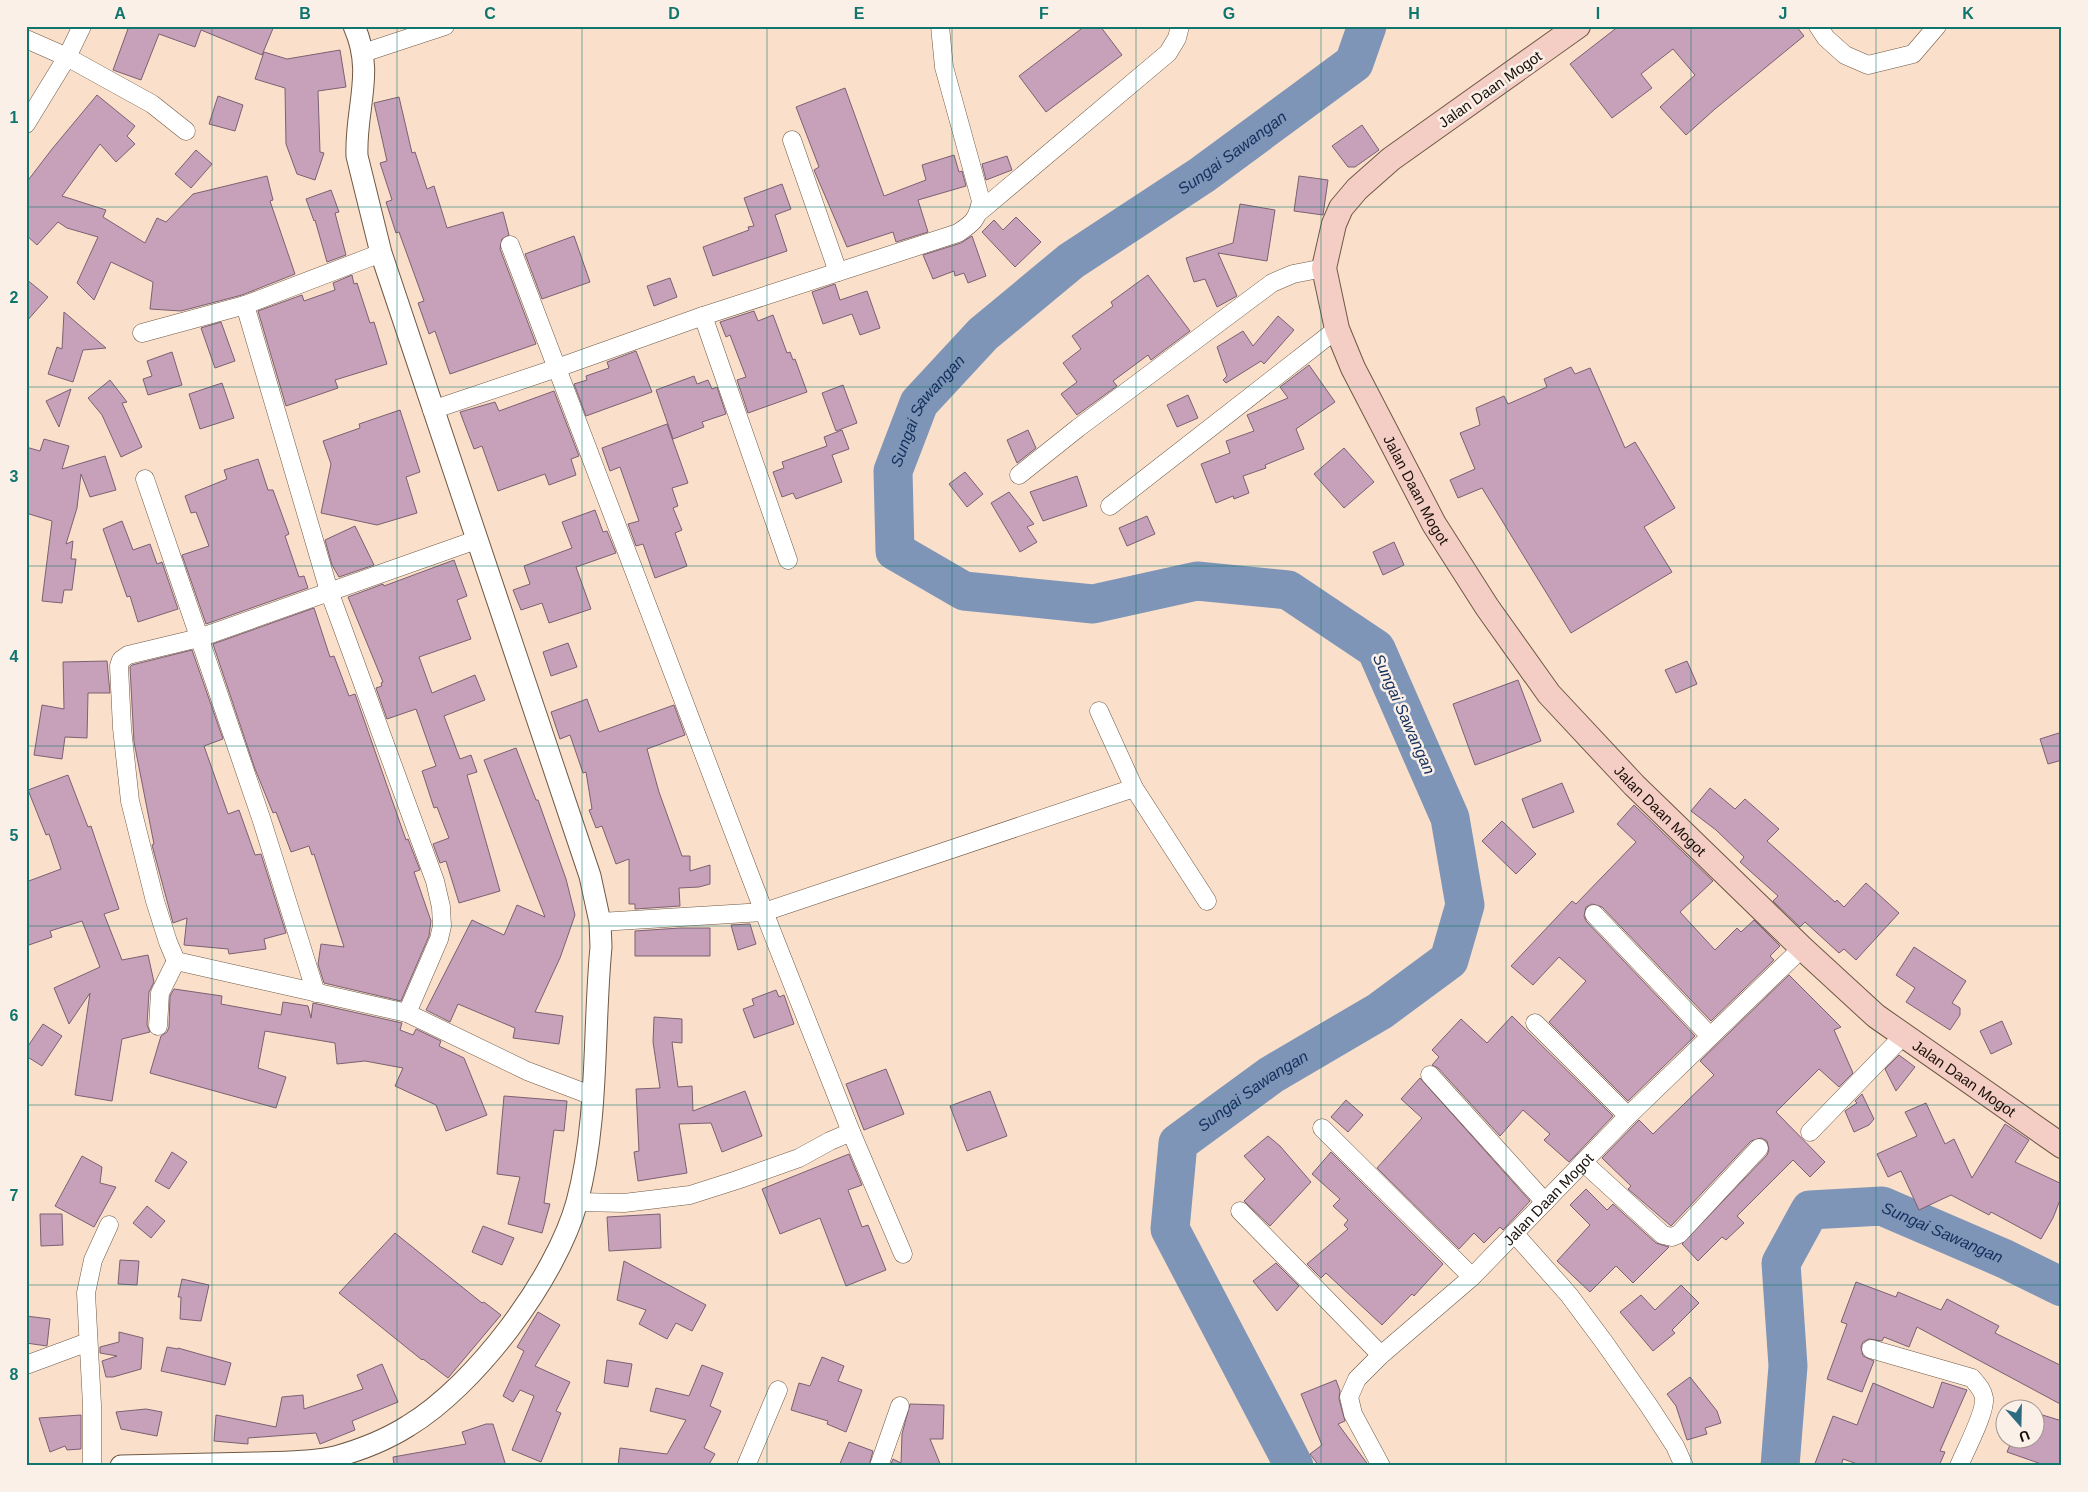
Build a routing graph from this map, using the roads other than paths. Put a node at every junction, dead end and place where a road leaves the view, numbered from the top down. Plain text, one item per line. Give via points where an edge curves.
1 (82, 26) edge
2 (354, 26) edge
3 (445, 26) edge
4 (940, 26) edge
5 (1180, 26) edge
6 (1578, 26) edge
7 (1818, 26) edge
8 (1938, 26) edge
9 (26, 39) edge
10 (363, 53) junction
11 (67, 57) junction
12 (26, 124) edge
13 (186, 131) dead end
14 (792, 140) dead end
15 (978, 213) junction
16 (510, 245) dead end
17 (381, 253) junction
18 (1324, 268) junction
19 (838, 272) junction
20 (245, 305) junction
21 (703, 316) junction
22 (1338, 329) junction
23 (142, 333) dead end
24 (557, 368) junction
25 (432, 410) junction
26 (1019, 475) dead end
27 (145, 479) dead end
28 (1110, 506) dead end
29 (476, 540) junction
30 (788, 560) dead end
31 (329, 590) junction
32 (199, 638) junction
33 (1099, 711) dead end
34 (1134, 788) junction
35 (1207, 901) dead end
36 (764, 912) junction
37 (1594, 914) dead end
38 (600, 922) junction
39 (1802, 948) junction
40 (176, 961) junction
41 (316, 993) junction
42 (407, 1013) junction
43 (1534, 1022) dead end
44 (158, 1026) dead end
45 (1904, 1035) junction
46 (1710, 1036) junction
47 (1430, 1075) dead end
48 (592, 1096) junction
49 (1628, 1116) junction
50 (1322, 1128) dead end
51 (851, 1132) junction
52 (1810, 1132) dead end
53 (2062, 1146) edge
54 (1759, 1148) dead end
55 (1583, 1162) junction
56 (577, 1202) junction
57 (1545, 1202) junction
58 (1240, 1211) dead end
59 (109, 1225) dead end
60 (1514, 1233) junction
61 (903, 1254) dead end
62 (1472, 1277) junction
63 (88, 1342) junction
64 (1871, 1349) dead end
65 (1381, 1355) junction
66 (26, 1365) edge
67 (778, 1390) dead end
68 (900, 1406) dead end
69 (92, 1466) edge
70 (121, 1466) edge
71 (746, 1466) edge
72 (879, 1466) edge
73 (1381, 1466) edge
74 (1684, 1466) edge
75 (1959, 1466) edge

1 - 11 street
2 - 10 street
3 - 10 street
4 - 15 street via 944,67 979,190
5 - 15 street via 1178,38 1168,53
6 - 18 main road, Jalan Daan Mogot via 1391,159 1357,189 1341,208 1334,224
7 - 8 street via 1826,38 1846,55 1868,65 1913,54
9 - 11 street
10 - 17 street via 365,68 357,156
11 - 12 street
11 - 13 street via 152,104
14 - 19 street
15 - 19 street via 973,223 958,233
16 - 24 street
17 - 20 street
17 - 25 street
18 - 22 main road, Jalan Daan Mogot
18 - 26 street via 1293,274 1272,284
19 - 21 street
20 - 23 street
20 - 31 street
21 - 24 street
21 - 30 street
22 - 28 street
22 - 39 main road, Jalan Daan Mogot via 1353,368 1434,524 1487,608 1549,694 1634,785
24 - 25 street
24 - 36 street
25 - 29 street
27 - 32 street
29 - 31 street
29 - 38 street via 584,852
31 - 32 street
31 - 42 street via 417,829 441,907 439,939
32 - 40 street via 128,655 119,666 130,801 155,901
32 - 41 street via 261,818
33 - 34 street
34 - 35 street
34 - 36 street
36 - 38 street
36 - 51 street
37 - 46 street
38 - 48 street
39 - 45 main road, Jalan Daan Mogot via 1876,1016
39 - 46 street, Jalan Daan Mogot
40 - 41 street
40 - 44 street via 160,993
41 - 42 street
42 - 48 street via 528,1072
43 - 49 street
45 - 52 street
45 - 53 main road, Jalan Daan Mogot
46 - 49 street, Jalan Daan Mogot
47 - 57 street
48 - 56 street
49 - 55 street, Jalan Daan Mogot
50 - 62 street
51 - 56 street via 799,1158 690,1195 624,1203
51 - 61 street
54 - 55 street via 1679,1234 1672,1237 1663,1235
55 - 57 street, Jalan Daan Mogot
56 - 70 street via 553,1262 532,1297 467,1377 410,1426 356,1450 314,1460
57 - 60 street, Jalan Daan Mogot
58 - 65 street
59 - 63 street via 93,1260 87,1285
60 - 62 street, Jalan Daan Mogot
60 - 74 street via 1570,1295 1675,1446
62 - 65 street, Jalan Daan Mogot
63 - 66 street
63 - 69 street
64 - 75 street via 1972,1378 1985,1401
65 - 73 street, Jalan Daan Mogot via 1357,1379 1349,1397 1353,1414
67 - 71 street
68 - 72 street

